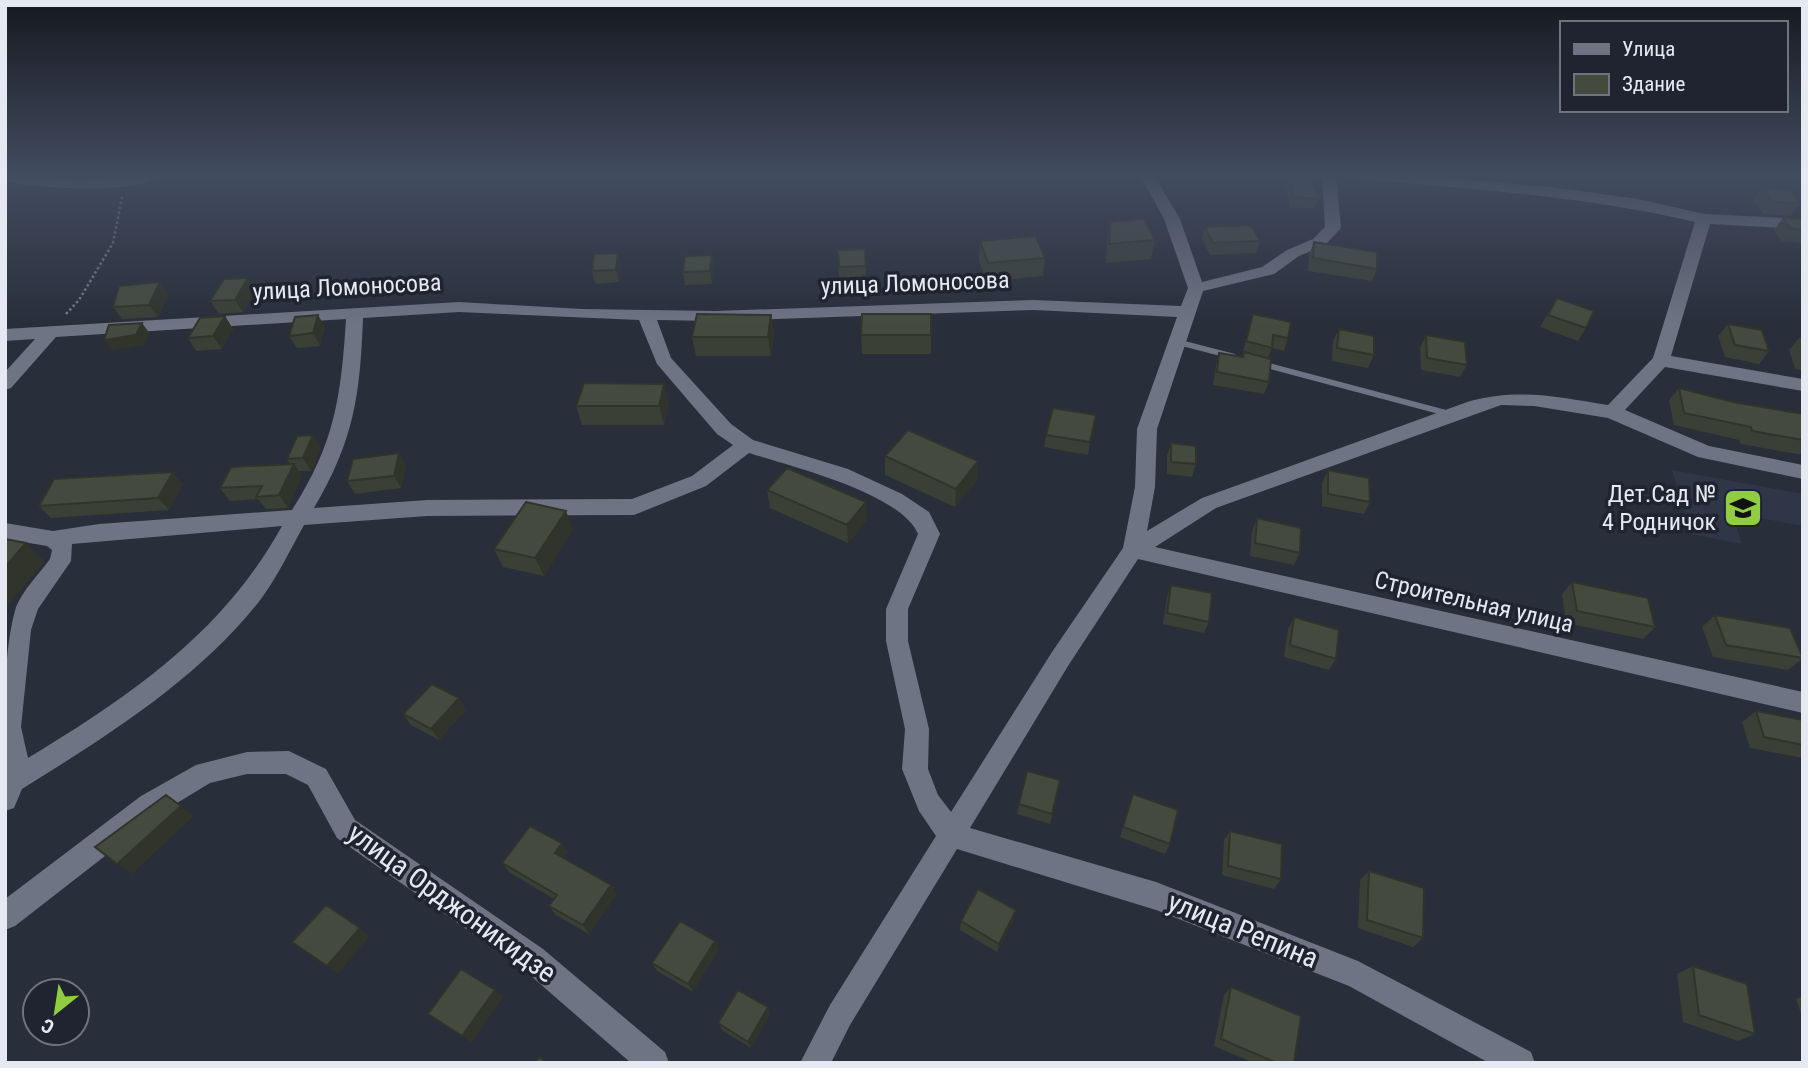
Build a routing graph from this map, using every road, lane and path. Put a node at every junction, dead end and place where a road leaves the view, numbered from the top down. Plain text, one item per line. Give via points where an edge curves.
1 (116, 225) edge
2 (1174, 225) edge
3 (1333, 225) edge
4 (1702, 225) edge
5 (1196, 288) junction
6 (1186, 312) junction
7 (355, 314) junction
8 (646, 315) junction
9 (52, 331) junction
10 (5, 335) edge
11 (1177, 342) junction
12 (1665, 361) junction
13 (5, 384) edge
14 (1803, 385) edge
15 (1612, 412) junction
16 (1450, 415) junction
17 (746, 445) junction
18 (1803, 472) edge
19 (298, 519) junction
20 (5, 531) edge
21 (53, 539) junction
22 (1133, 550) junction
23 (1803, 703) edge
24 (9, 790) edge
25 (951, 835) junction
26 (5, 916) edge
27 (654, 1063) edge
28 (815, 1063) edge
29 (1520, 1063) edge

1 - 9 path via 113,243 79,300
2 - 5 street
3 - 5 street via 1319,242 1268,271
4 - 12 street
5 - 6 street
6 - 8 street, улица Ломоносова via 1034,305
6 - 11 street
7 - 8 street, улица Ломоносова via 458,307
7 - 9 street, улица Ломоносова
7 - 19 street via 347,408 320,482
8 - 17 street via 663,360 700,405
9 - 10 street, улица Ломоносова
9 - 13 street
11 - 16 lane
11 - 22 street via 1147,429 1145,486
12 - 14 street
12 - 15 street
15 - 16 street via 1534,400 1501,400
15 - 18 street via 1705,452
16 - 22 street via 1209,503
17 - 19 street via 699,481 634,507 427,508
17 - 25 street via 841,474 895,499 922,518 929,534 897,609 897,641 917,729 915,769 928,802
19 - 21 street
19 - 24 street via 247,600 180,666
20 - 21 street
21 - 24 street via 64,548 60,561 28,606 20,630 9,716 18,770
22 - 23 street, Строительная улица
22 - 25 street
25 - 28 street
25 - 29 street, улица Репина via 1156,895 1345,970
26 - 27 street, улица Орджоникидзе via 150,805 205,772 247,763 289,762 317,777 346,829 533,959

